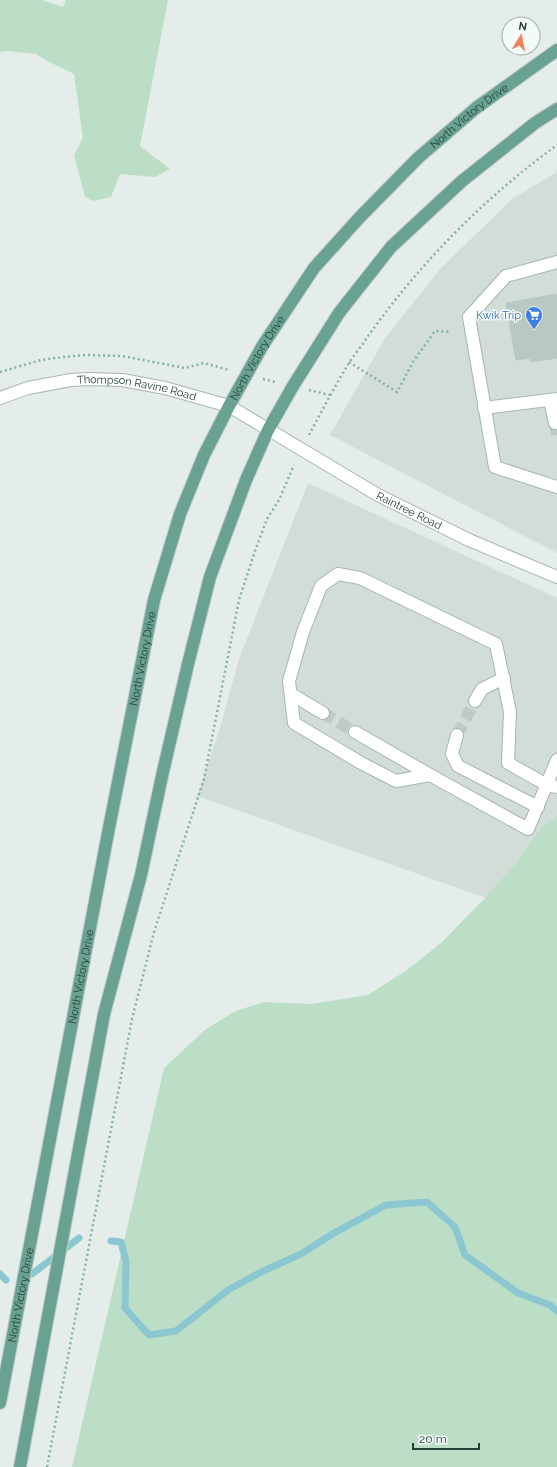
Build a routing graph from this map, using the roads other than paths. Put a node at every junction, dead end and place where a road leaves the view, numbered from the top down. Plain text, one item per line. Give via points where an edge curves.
1 (557, 50) edge
2 (557, 109) edge
3 (557, 262) edge
4 (0, 398) edge
5 (554, 400) edge
6 (229, 406) junction
7 (484, 408) junction
8 (555, 424) dead end
9 (268, 430) junction
10 (557, 487) edge
11 (557, 578) edge
12 (504, 678) junction
13 (291, 694) junction
14 (475, 701) tunnel mouth
15 (323, 713) tunnel mouth
16 (355, 732) tunnel mouth
17 (457, 735) tunnel mouth
18 (557, 760) edge
19 (430, 776) junction
20 (552, 786) edge
21 (538, 807) junction
22 (0, 1403) edge
23 (20, 1467) edge

1 - 6 main road, North Victory Drive via 476,108 418,158 360,217 314,268 263,345
2 - 9 main road via 535,123 462,181 391,247 339,313
3 - 7 street via 506,276 469,317
4 - 6 street, Thompson Ravine Road via 28,388 71,380 122,380
5 - 7 street
5 - 8 street
6 - 9 street, Thompson Ravine Road
6 - 22 main road, North Victory Drive via 204,455 180,514 154,600
7 - 10 street via 495,467
9 - 11 street, Raintree Road via 378,495 469,540
9 - 23 main road via 246,480 210,577 163,769 141,875 104,1014
12 - 13 street via 496,644 360,578 338,574 321,586 303,632 289,681
12 - 14 street via 482,689
12 - 20 street via 510,712 508,763
13 - 15 street
13 - 19 street via 294,723 360,763 396,781
16 - 19 street
17 - 21 street via 452,754 458,766
18 - 20 street
19 - 21 street via 528,830
20 - 21 street

